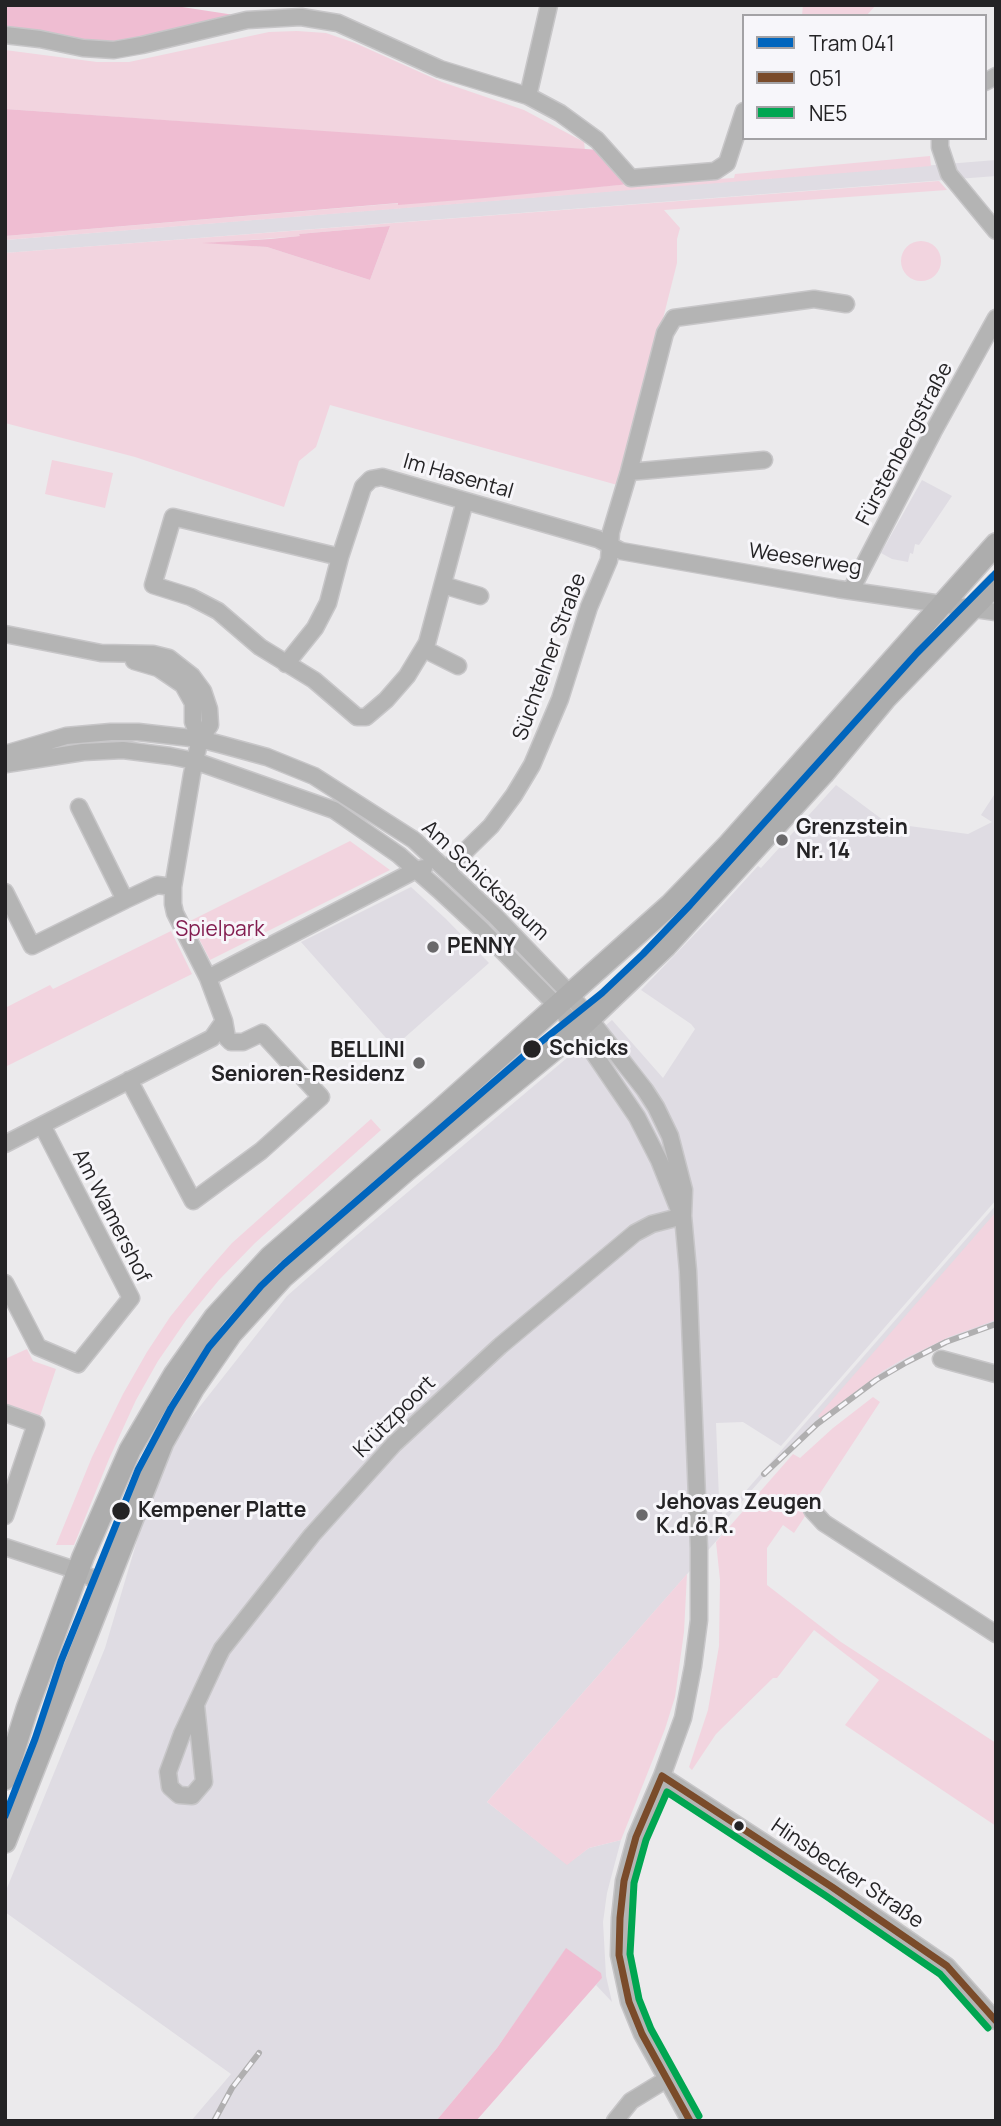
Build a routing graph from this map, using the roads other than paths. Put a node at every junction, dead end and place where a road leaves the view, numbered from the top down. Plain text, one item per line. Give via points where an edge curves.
1 (549, 5) edge
2 (5, 35) edge
3 (528, 96) junction
4 (742, 117) edge
5 (940, 140) edge
6 (996, 231) edge
7 (846, 304) dead end
8 (996, 318) edge
9 (764, 460) dead end
10 (629, 472) junction
11 (466, 501) junction
12 (610, 544) junction
13 (996, 544) edge
14 (340, 557) junction
15 (996, 584) edge
16 (443, 585) junction
17 (851, 590) junction
18 (480, 596) dead end
19 (942, 604) junction
20 (973, 609) junction
21 (996, 612) edge
22 (5, 634) edge
23 (424, 649) junction
24 (286, 664) junction
25 (458, 666) dead end
26 (200, 739) junction
27 (5, 754) edge
28 (195, 761) junction
29 (5, 764) edge
30 (79, 807) dead end
31 (416, 870) junction
32 (451, 875) junction
33 (173, 887) junction
34 (5, 892) edge
35 (125, 900) junction
36 (208, 978) junction
37 (564, 1000) junction
38 (224, 1021) junction
39 (584, 1025) junction
40 (129, 1080) junction
41 (41, 1125) junction
42 (5, 1144) edge
43 (682, 1216) junction
44 (5, 1283) edge
45 (941, 1359) dead end
46 (996, 1374) edge
47 (5, 1413) edge
48 (812, 1510) dead end
49 (5, 1516) edge
50 (5, 1547) edge
51 (78, 1572) junction
52 (106, 1584) junction
53 (996, 1634) edge
54 (196, 1706) junction
55 (663, 1776) junction
56 (5, 1779) edge
57 (5, 1842) edge
58 (996, 2021) edge
59 (667, 2079) junction
60 (615, 2121) edge
61 (691, 2121) edge

1 - 3 street
2 - 3 street via 114,50 247,20 302,17 338,23 440,69
3 - 4 street via 597,140 631,178 715,172 727,163
5 - 6 street via 949,174
7 - 10 street, Süchtelner Straße via 814,299 674,318 665,333
8 - 17 street, Fürstenbergstraße
9 - 10 street
10 - 12 street, Süchtelner Straße
11 - 12 street, Im Hasental
11 - 14 street, Im Hasental via 382,477 371,479 363,487
11 - 16 street
12 - 17 street, Weeserweg via 621,551
12 - 32 street, Süchtelner Straße via 609,560 589,607 561,699 532,765
13 - 19 main road
14 - 24 street, Im Hasental via 316,628
14 - 24 street via 173,516 153,585 218,611
15 - 20 main road
16 - 18 street
16 - 23 street
17 - 19 street, Weeserweg
19 - 20 street, Weeserweg
19 - 37 main road via 729,844 670,905
20 - 21 street, Weeserweg
20 - 39 main road via 886,699 667,946
22 - 26 street via 101,653 153,654 169,659 203,691 210,725
23 - 24 street via 407,676 366,717 357,717 314,680
23 - 25 street
26 - 27 street, Am Schicksbaum via 98,733 66,736
26 - 28 street
26 - 32 street, Am Schicksbaum via 267,757 314,776 414,840
28 - 29 street, Am Schicksbaum via 123,750 57,754
28 - 31 street, Am Schicksbaum via 334,810
28 - 33 street
30 - 35 street
31 - 32 street via 429,867
31 - 36 street
31 - 37 street, Am Schicksbaum
32 - 37 street, Am Schicksbaum via 496,917
33 - 35 street via 156,885
33 - 36 street via 176,913
34 - 35 street via 32,946
36 - 38 street
37 - 39 street
37 - 51 main road via 270,1257 215,1317 130,1450
38 - 40 street via 212,1038
38 - 40 street via 231,1042 262,1033 321,1097 261,1151 193,1200
39 - 43 street via 637,1117
39 - 52 main road via 328,1238 251,1310 177,1415
40 - 41 street
41 - 42 street
41 - 44 street, Am Wamershof via 131,1298 78,1364 38,1347
43 - 54 street, Krützpoort via 635,1233 500,1346 394,1444 312,1535 222,1649
43 - 55 street via 691,1341 699,1620 683,1718
45 - 46 street
47 - 49 street via 36,1424
48 - 53 street via 824,1523
50 - 51 street
51 - 52 street
51 - 56 main road
52 - 57 main road
54 - 54 street, Krützpoort via 168,1772 170,1787 179,1795 192,1796 204,1782
55 - 58 street, Hinsbecker Straße via 947,1966
55 - 59 street via 636,1837 624,1881 619,1955 629,2003
59 - 60 street via 631,2101
59 - 61 street

